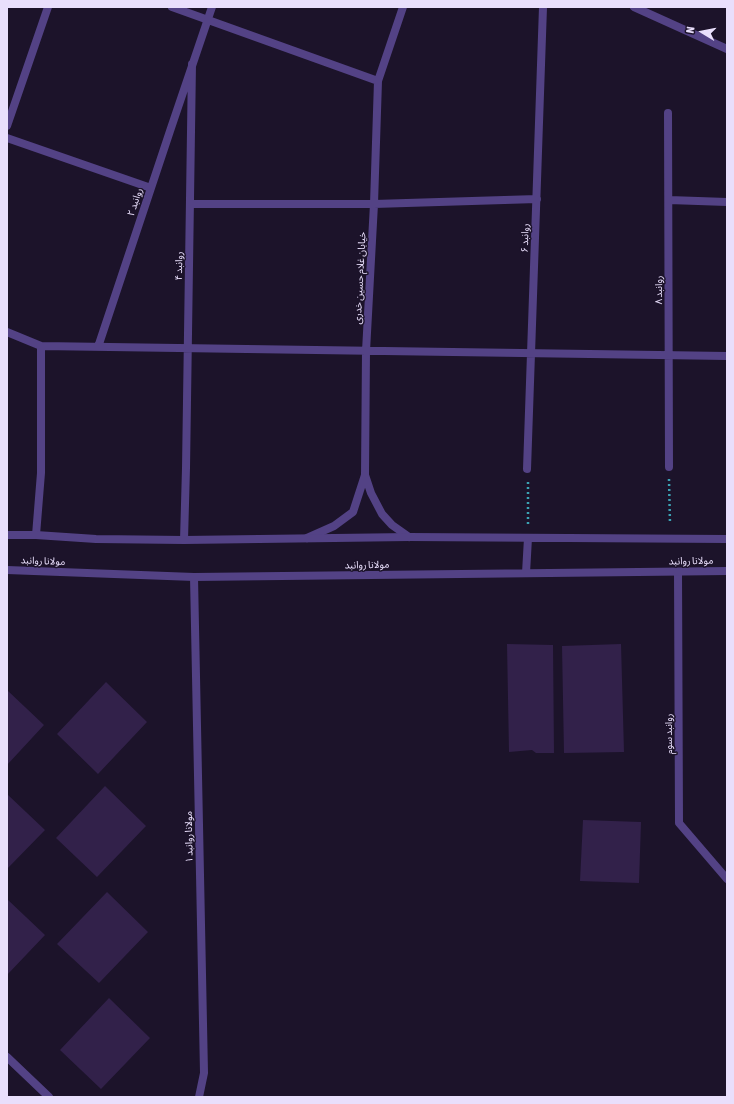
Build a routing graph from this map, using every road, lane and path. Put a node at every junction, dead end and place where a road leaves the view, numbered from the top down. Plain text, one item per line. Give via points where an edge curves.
1 (48, 7) edge
2 (172, 7) edge
3 (212, 7) edge
4 (403, 7) edge
5 (543, 7) edge
6 (634, 7) edge
7 (208, 19) junction
8 (727, 49) edge
9 (192, 64) junction
10 (378, 81) junction
11 (668, 113) dead end
12 (7, 126) edge
13 (7, 138) edge
14 (150, 188) junction
15 (537, 199) junction
16 (669, 200) junction
17 (727, 202) edge
18 (190, 204) junction
19 (374, 204) junction
20 (7, 332) edge
21 (41, 346) junction
22 (98, 347) junction
23 (188, 348) junction
24 (366, 351) junction
25 (532, 353) junction
26 (669, 355) junction
27 (727, 356) edge
28 (669, 467) joint
29 (528, 469) joint
30 (365, 475) junction
31 (7, 535) edge
32 (36, 535) junction
33 (409, 537) junction
34 (307, 538) junction
35 (528, 538) junction
36 (727, 538) edge
37 (670, 539) junction
38 (184, 540) junction
39 (7, 570) edge
40 (727, 571) edge
41 (678, 572) junction
42 (526, 573) junction
43 (194, 577) junction
44 (727, 879) edge
45 (7, 1057) edge
46 (49, 1097) edge
47 (199, 1097) edge

1 - 12 street
2 - 7 street
3 - 7 street, روانبد ۲
4 - 10 street, خیابان غلام حسین خدری
5 - 15 street, روانبد ۶
6 - 8 street
7 - 9 street, روانبد ۲
7 - 10 street
9 - 14 street, روانبد ۲
9 - 18 street, روانبد ۴
10 - 19 street, خیابان غلام حسین خدری
11 - 16 street, روانبد ۸
13 - 14 street
14 - 22 street, روانبد ۲
15 - 19 street
15 - 25 street, روانبد ۶
16 - 17 street
16 - 26 street, روانبد ۸
18 - 19 street
18 - 23 street, روانبد ۴
19 - 24 street, خیابان غلام حسین خدری
20 - 21 street
21 - 22 street
21 - 32 street via 41,473
22 - 23 street
23 - 24 street
23 - 38 street, روانبد ۴
24 - 25 street
24 - 30 street, خیابان غلام حسین خدری
25 - 26 street
25 - 29 street, روانبد ۶
26 - 27 street
26 - 28 street, روانبد ۸
28 - 37 path
29 - 35 path
30 - 33 street via 382,514
30 - 34 street via 353,512 334,526
31 - 32 street
32 - 38 street
33 - 34 street
33 - 35 street
34 - 38 street
35 - 37 street
35 - 42 street
36 - 37 street
39 - 43 street, مولانا روانبد
40 - 41 street, مولانا روانبد
41 - 42 street, مولانا روانبد
41 - 44 street, روانبد سوم via 679,823
42 - 43 street, مولانا روانبد
43 - 47 street, مولانا روانبد ۱ via 204,1073
45 - 46 street

